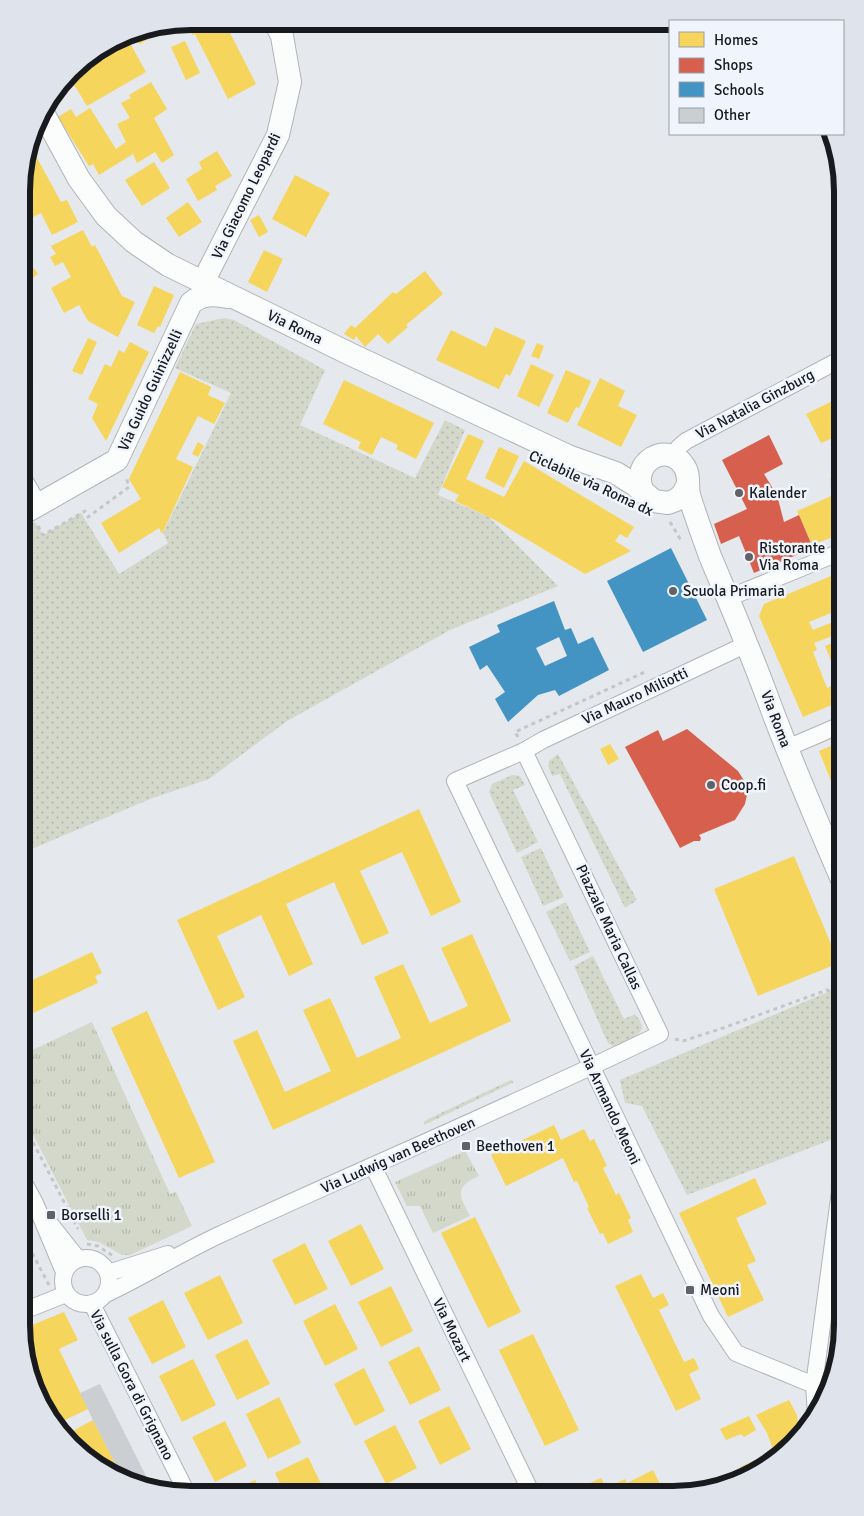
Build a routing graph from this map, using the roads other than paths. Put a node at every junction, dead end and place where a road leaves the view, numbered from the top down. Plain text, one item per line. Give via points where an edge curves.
1 (279, 30) edge
2 (47, 120) edge
3 (168, 265) junction
4 (203, 282) junction
5 (243, 301) junction
6 (191, 303) junction
7 (834, 363) edge
8 (673, 456) junction
9 (645, 464) junction
10 (607, 470) junction
11 (687, 486) junction
12 (643, 492) junction
13 (30, 509) edge
14 (667, 510) junction
15 (710, 555) junction
16 (834, 555) edge
17 (728, 598) junction
18 (746, 644) junction
19 (834, 728) edge
20 (787, 748) junction
21 (524, 751) junction
22 (455, 781) joint
23 (834, 863) edge
24 (591, 1068) junction
25 (373, 1166) junction
26 (30, 1194) edge
27 (35, 1203) junction
28 (834, 1236) edge
29 (205, 1242) junction
30 (82, 1251) junction
31 (64, 1272) junction
32 (108, 1273) junction
33 (106, 1294) junction
34 (60, 1297) junction
35 (92, 1304) junction
36 (30, 1309) edge
37 (814, 1385) junction
38 (815, 1400) edge
39 (183, 1486) edge
40 (528, 1486) edge

1 - 4 street, Via Giacomo Leopardi via 290,82 278,135
2 - 3 street, Via Roma via 79,179 106,216 134,242
3 - 4 street, Via Roma
3 - 6 street via 190,285
4 - 5 street, Via Roma
5 - 6 street via 211,295
5 - 10 street, Via Roma via 568,456
6 - 13 street, Via Guido Guinizzelli via 117,460
7 - 8 street, Via Natalia Ginzburg via 686,441
8 - 9 street, Via Roma via 660,455
8 - 11 street, Via Roma via 684,465
9 - 10 street, Via Roma
9 - 12 street via 639,480
10 - 12 street, Via Roma via 625,478
11 - 14 street
11 - 15 street, Via Roma
12 - 14 street, Via Roma
14 - 15 street, Via Roma via 687,520
15 - 17 street, Via Roma
16 - 17 street
17 - 18 street, Via Roma
18 - 20 street, Via Roma
18 - 21 street, Via Mauro Miliotti
19 - 20 street
20 - 23 street, Via Roma
21 - 22 street, Via Mauro Miliotti
21 - 24 street, Piazzale Maria Callas via 660,1034
22 - 24 street, Via Armando Meoni
24 - 25 street, Via Ludwig van Beethoven
24 - 37 street, Via Armando Meoni via 711,1316 736,1353
25 - 29 street, Via Ludwig van Beethoven
25 - 40 street, Via Mozart
26 - 27 street
27 - 30 street
27 - 31 street
28 - 37 street
29 - 32 street, Via Ludwig van Beethoven
29 - 33 street, Via Ludwig van Beethoven
30 - 31 street
30 - 32 street via 104,1266
31 - 34 street
32 - 33 street, Via sulla Gora di Grignano
33 - 35 street, Via sulla Gora di Grignano
34 - 35 street, Via sulla Gora di Grignano via 80,1304
34 - 36 street
35 - 39 street, Via sulla Gora di Grignano
37 - 38 street

